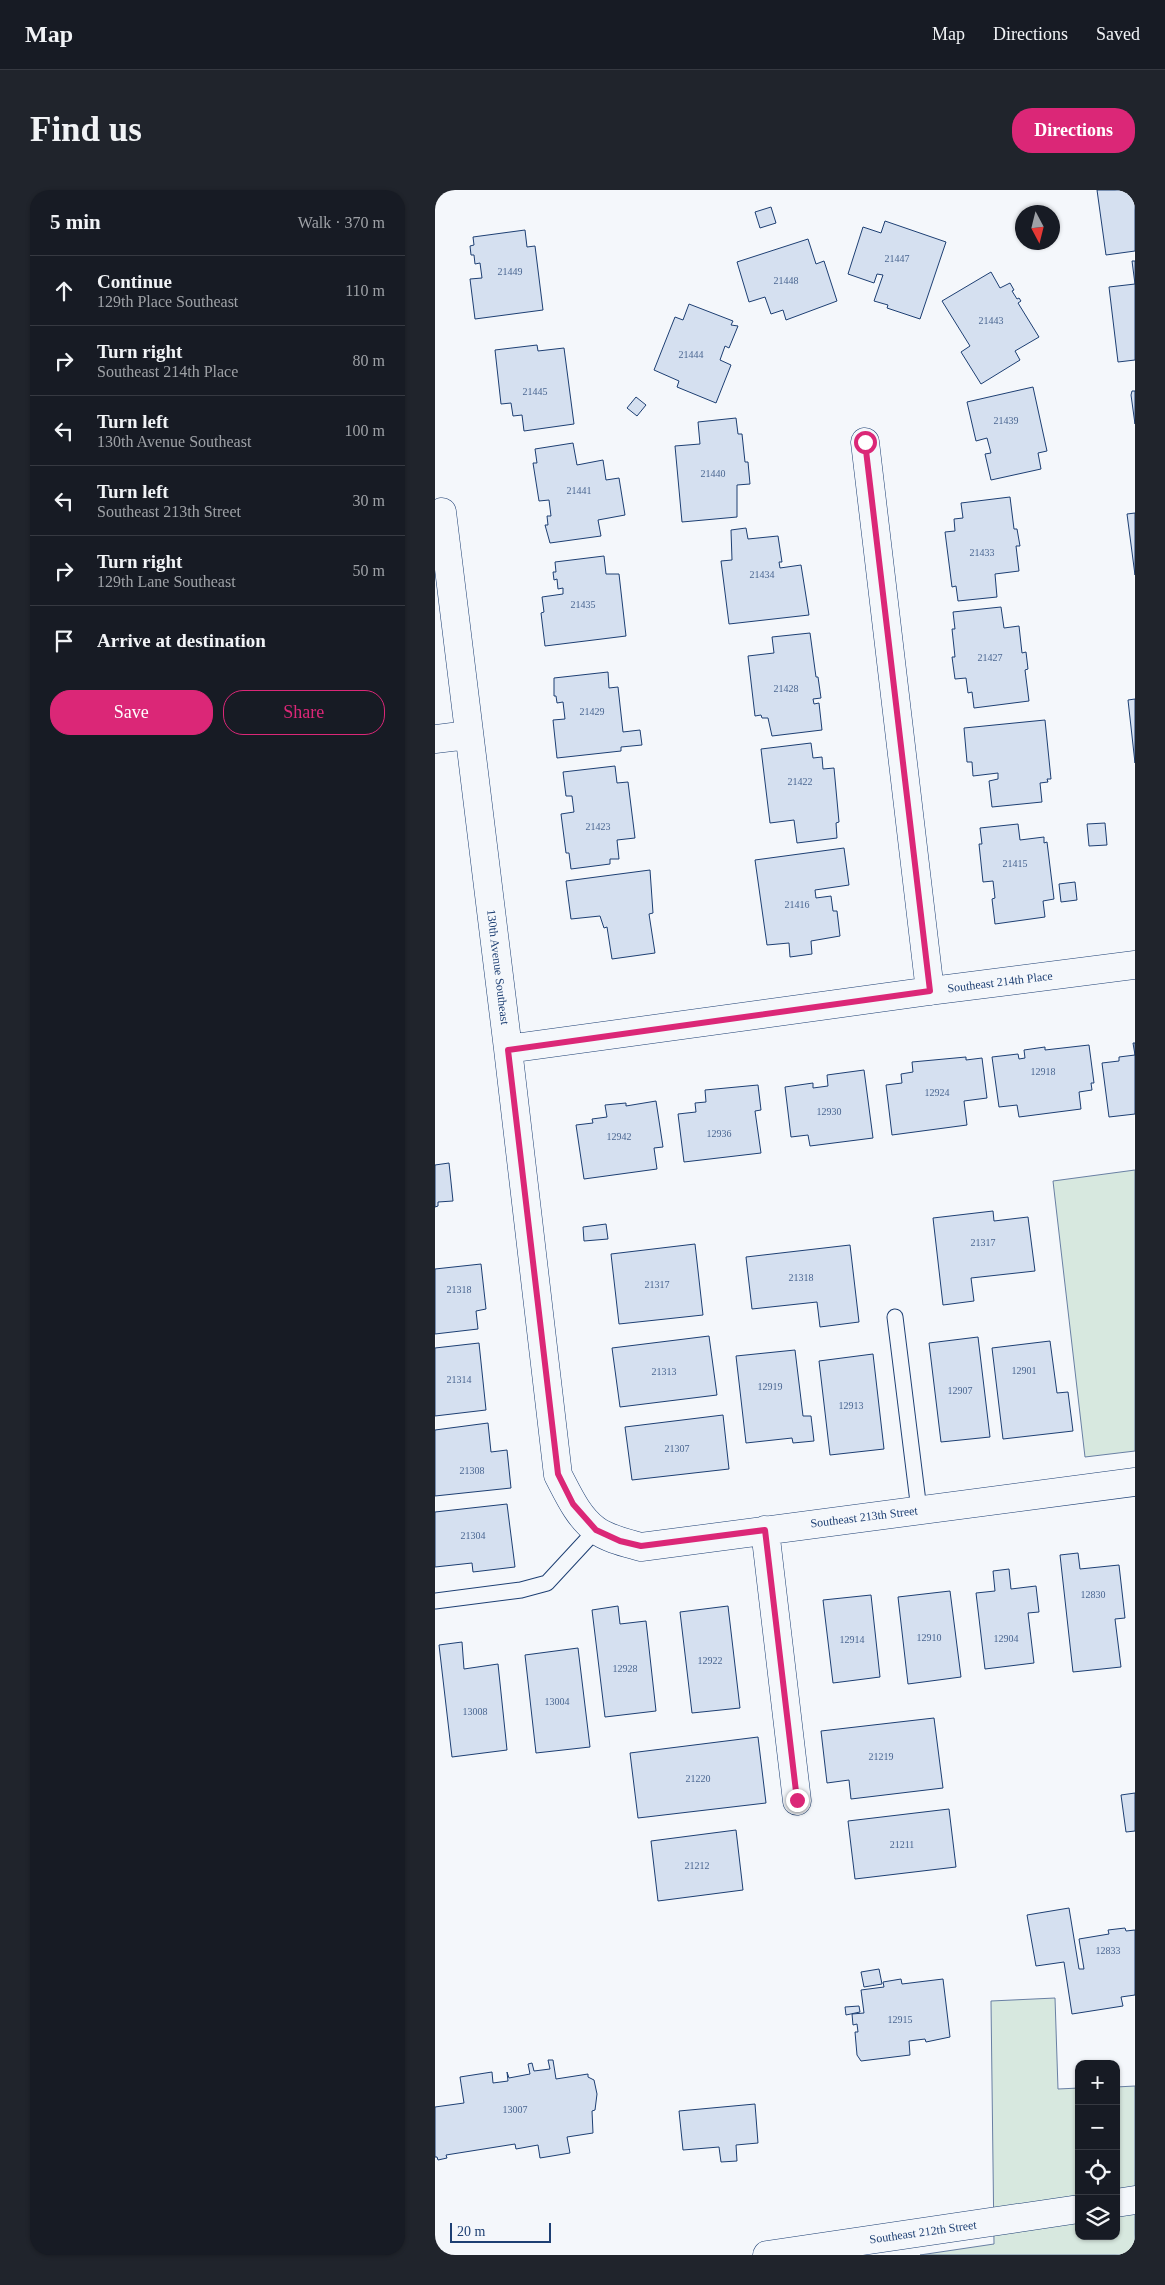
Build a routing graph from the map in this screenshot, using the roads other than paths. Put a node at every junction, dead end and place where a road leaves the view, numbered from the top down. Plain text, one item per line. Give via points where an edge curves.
1 (865, 442) dead end
2 (438, 506) edge
3 (468, 734) junction
4 (435, 739) edge
5 (1135, 965) edge
6 (930, 991) junction
7 (508, 1050) junction
8 (895, 1317) dead end
9 (1135, 1482) edge
10 (919, 1510) junction
11 (596, 1530) junction
12 (765, 1530) junction
13 (435, 1602) edge
14 (797, 1800) dead end
15 (1135, 2200) edge
16 (1120, 2202) edge
17 (1075, 2210) edge
18 (767, 2255) edge

1 - 6 street
2 - 3 street, 130th Avenue Southeast
3 - 4 street
3 - 7 street, 130th Avenue Southeast
5 - 6 street, Southeast 214th Place
6 - 7 street, Southeast 214th Place
7 - 11 street, 130th Avenue Southeast via 558,1474 573,1504
8 - 10 lane
9 - 10 street, Southeast 213th Street
10 - 12 street, Southeast 213th Street
11 - 12 street, Southeast 213th Street via 641,1546
11 - 13 lane via 547,1583 521,1590
12 - 14 street
15 - 16 street
17 - 18 street, Southeast 212th Street

